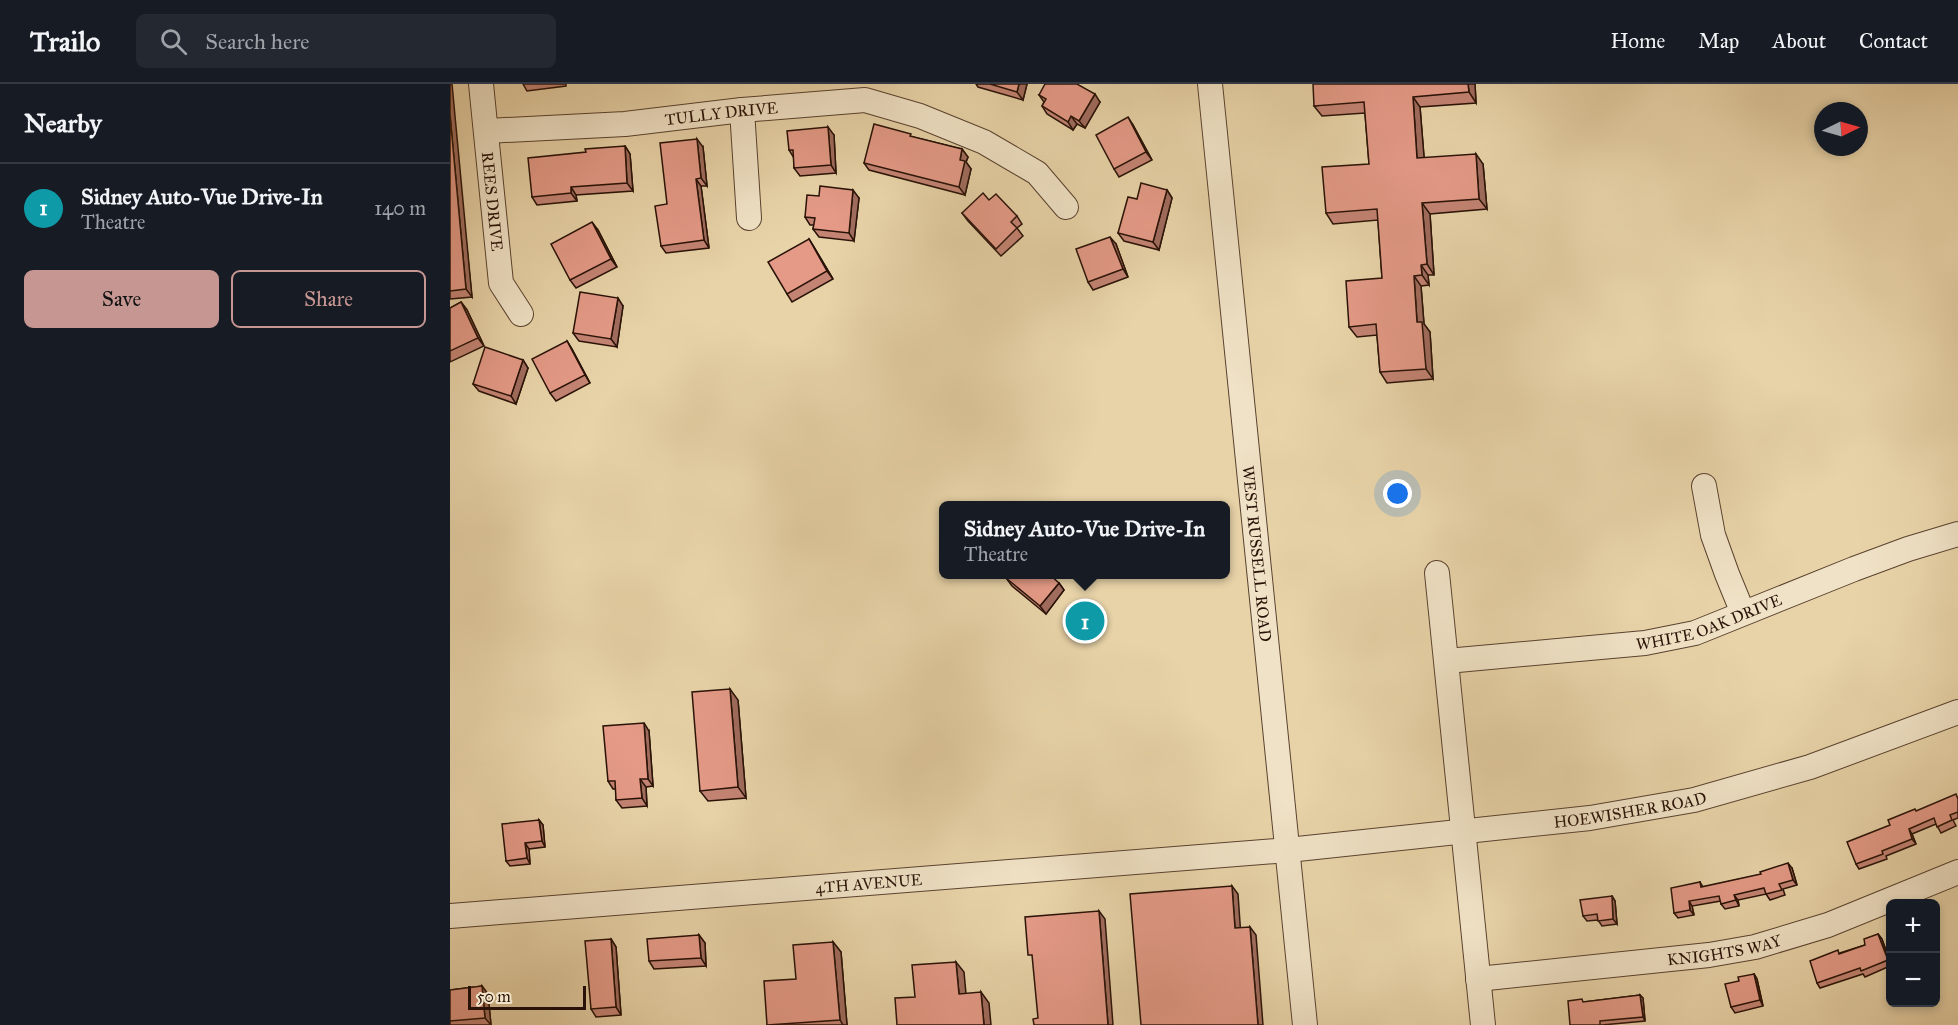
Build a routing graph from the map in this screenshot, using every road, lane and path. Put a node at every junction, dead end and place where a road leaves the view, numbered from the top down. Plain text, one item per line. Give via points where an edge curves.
1 (481, 84) edge
2 (1210, 84) edge
3 (866, 92) edge
4 (742, 110) junction
5 (486, 131) junction
6 (1066, 207) dead end
7 (749, 218) dead end
8 (520, 314) dead end
9 (1704, 486) dead end
10 (1958, 534) edge
11 (1437, 573) dead end
12 (1743, 613) junction
13 (1447, 661) junction
14 (1958, 712) edge
15 (1463, 832) junction
16 (1288, 850) junction
17 (1958, 872) edge
18 (450, 916) edge
19 (1479, 980) junction
20 (1305, 1025) edge
21 (1483, 1025) edge

1 - 5 street, REES DRIVE
2 - 16 street, WEST RUSSELL ROAD
3 - 4 street, TULLY DRIVE
3 - 6 street, TULLY DRIVE via 984,142 1037,172
4 - 5 street, TULLY DRIVE via 625,124
4 - 7 street
5 - 8 street, REES DRIVE via 501,283
9 - 12 street via 1713,535
10 - 12 street, WHITE OAK DRIVE via 1908,549
11 - 13 street
12 - 13 street, WHITE OAK DRIVE via 1695,633 1645,643
13 - 15 street
14 - 15 street, HOEWISHER ROAD via 1810,767 1694,800 1590,818
15 - 16 street, HOEWISHER ROAD
15 - 19 street
16 - 18 street, 4TH AVENUE
16 - 20 street, WEST RUSSELL ROAD
17 - 19 street, KNIGHTS WAY via 1828,925 1755,947 1709,956
19 - 21 street

